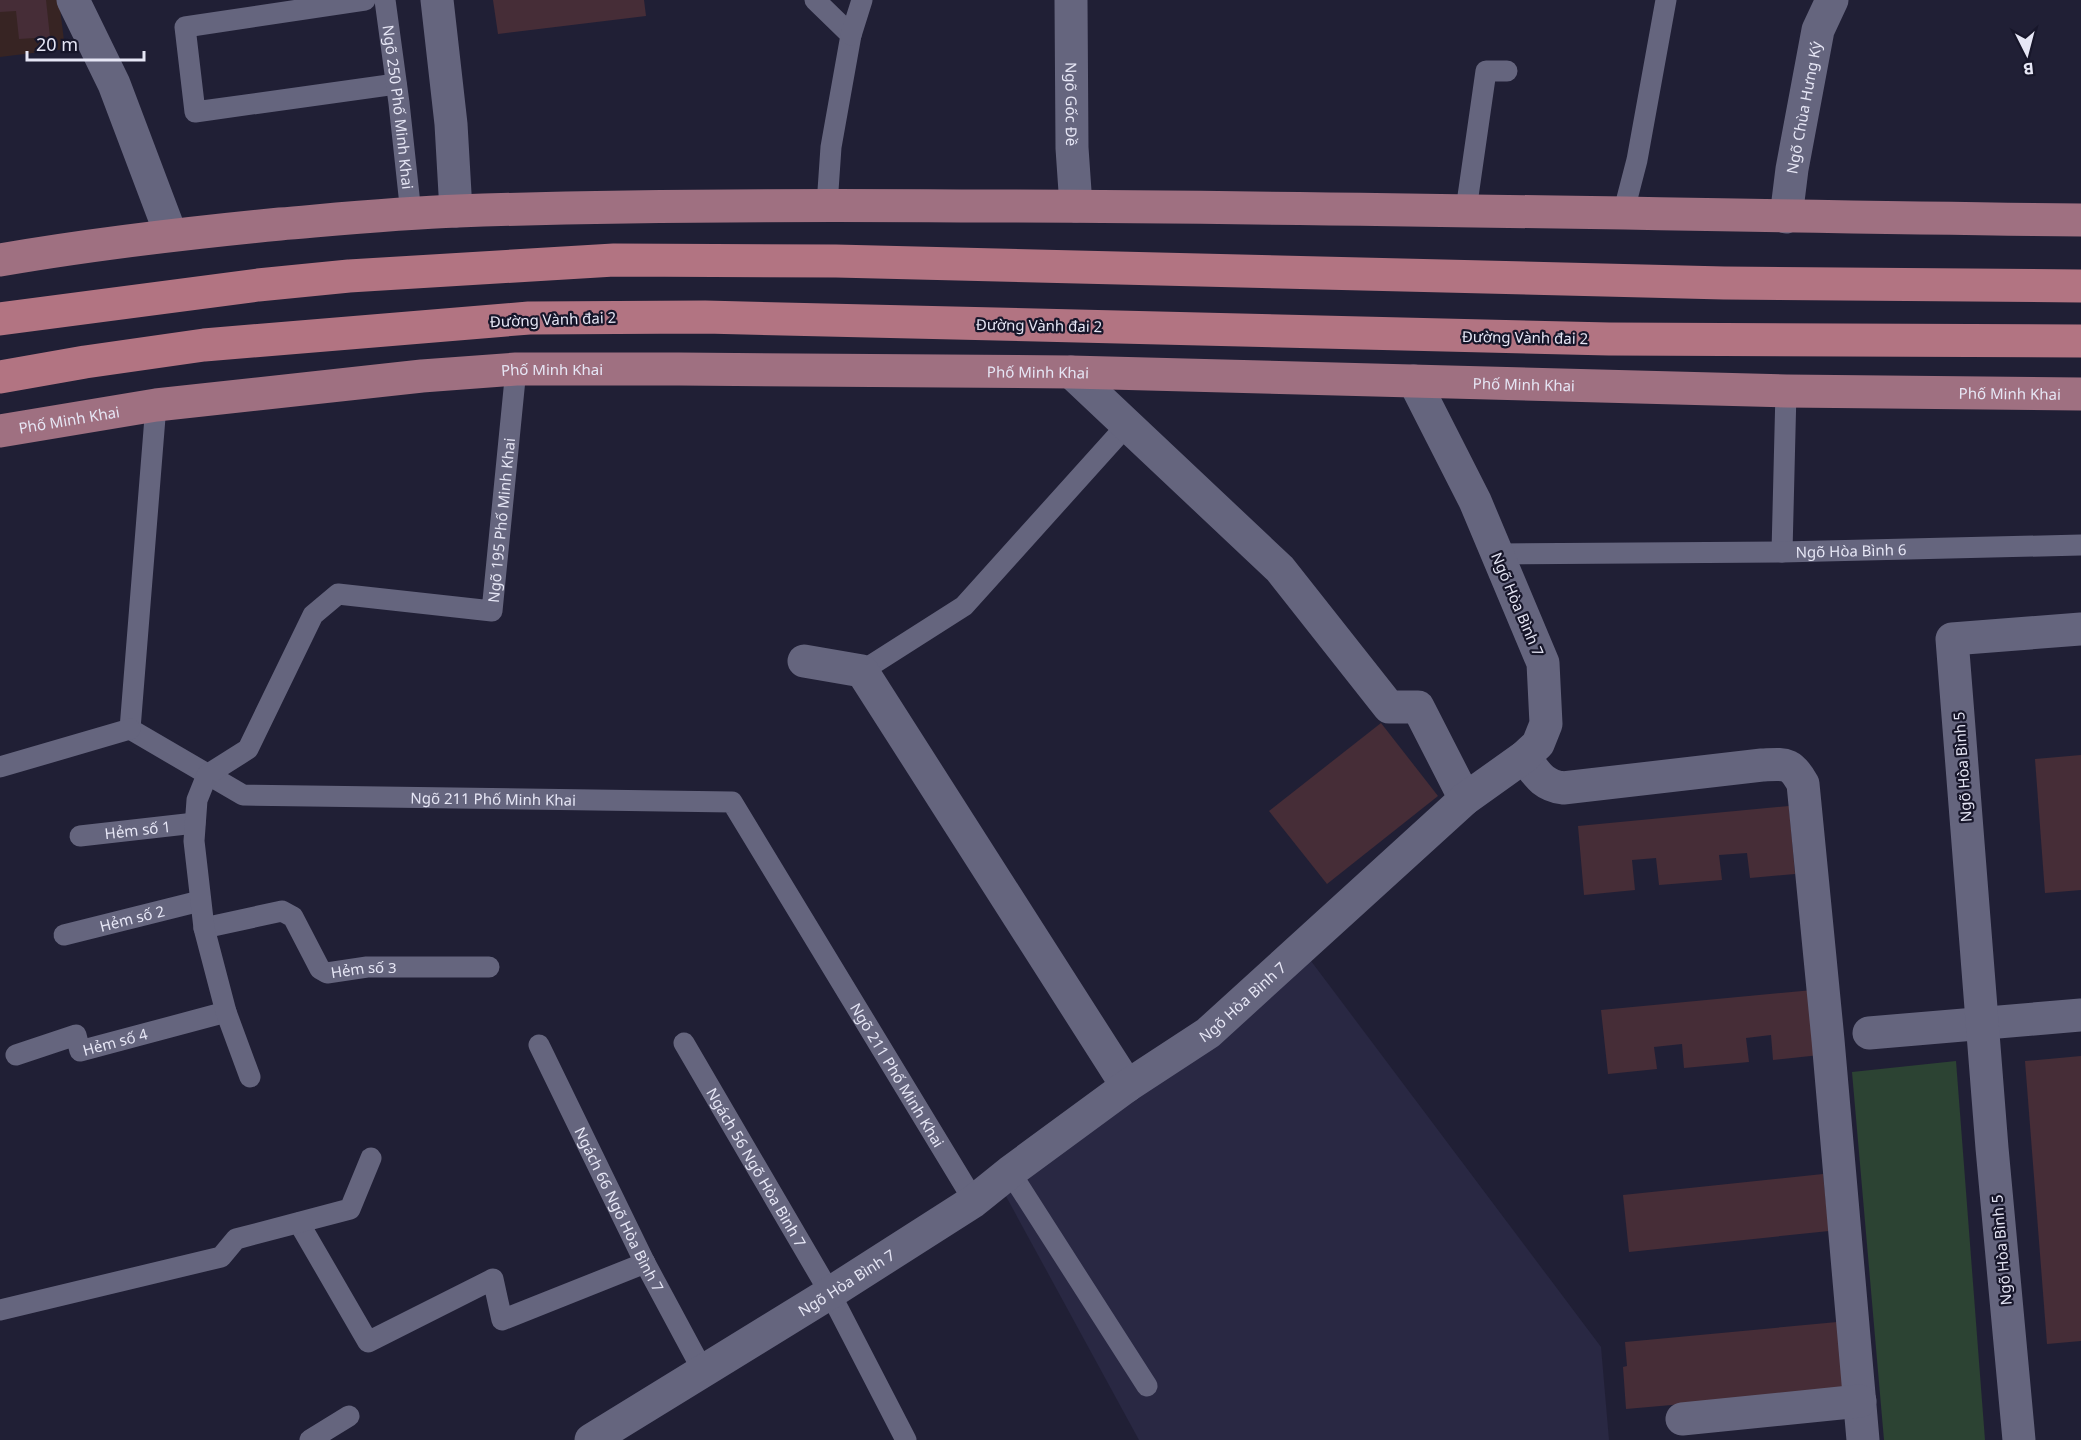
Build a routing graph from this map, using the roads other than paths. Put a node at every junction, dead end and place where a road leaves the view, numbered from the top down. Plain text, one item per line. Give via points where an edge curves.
1 (73, 0) edge
2 (365, 0) edge
3 (385, 0) edge
4 (437, 0) edge
5 (815, 0) edge
6 (862, 0) edge
7 (1071, 0) edge
8 (1666, 0) edge
9 (1832, 0) edge
10 (851, 35) junction
11 (1507, 71) dead end
12 (396, 84) junction
13 (827, 205) junction
14 (1076, 206) junction
15 (1466, 210) junction
16 (456, 211) junction
17 (411, 214) junction
18 (1623, 214) junction
19 (1786, 217) junction
20 (2081, 220) edge
21 (171, 235) junction
22 (0, 260) edge
23 (2081, 286) edge
24 (0, 319) edge
25 (2081, 341) edge
26 (516, 369) junction
27 (1071, 372) junction
28 (0, 376) edge
29 (1414, 381) junction
30 (1786, 391) junction
31 (2081, 394) edge
32 (156, 405) junction
33 (1126, 425) junction
34 (0, 430) edge
35 (2081, 545) edge
36 (1782, 552) junction
37 (1497, 554) junction
38 (2081, 629) edge
39 (804, 661) dead end
40 (862, 671) junction
41 (130, 729) junction
42 (1524, 757) junction
43 (0, 768) edge
44 (207, 775) junction
45 (1465, 799) junction
46 (195, 823) junction
47 (80, 836) dead end
48 (200, 901) junction
49 (204, 928) junction
50 (64, 936) dead end
51 (489, 967) dead end
52 (226, 1012) junction
53 (2081, 1015) edge
54 (1982, 1024) junction
55 (1869, 1033) dead end
56 (684, 1043) dead end
57 (539, 1045) dead end
58 (16, 1054) dead end
59 (250, 1077) dead end
60 (1127, 1086) junction
61 (371, 1158) dead end
62 (1010, 1172) junction
63 (974, 1202) junction
64 (299, 1222) junction
65 (645, 1263) junction
66 (830, 1293) junction
67 (0, 1310) edge
68 (703, 1371) junction
69 (1147, 1386) dead end
70 (1860, 1401) junction
71 (350, 1416) dead end
72 (1682, 1419) dead end
73 (310, 1440) edge
74 (591, 1440) edge
75 (906, 1440) edge
76 (1863, 1440) edge
77 (2019, 1440) edge

1 - 21 street via 114,84
2 - 12 lane via 185,27 195,112
3 - 12 lane, Ngõ 250 Phố Minh Khai
4 - 16 street
5 - 10 lane
6 - 10 lane
7 - 14 street, Ngõ Gốc Đề
8 - 18 lane via 1637,160
9 - 19 street, Ngõ Chùa Hưng Ký via 1818,30
10 - 13 lane via 831,147
11 - 15 lane via 1486,70
12 - 17 lane, Ngõ 250 Phố Minh Khai
13 - 14 main road
13 - 16 main road
14 - 15 main road
15 - 18 main road
16 - 17 main road
17 - 21 main road
18 - 19 main road
19 - 20 main road
21 - 22 main road
23 - 24 highway via 1713,283 836,261 614,260 338,277
25 - 28 highway, Đường Vành đai 2 via 1609,339 705,317 529,318 204,345
26 - 27 main road, Phố Minh Khai
26 - 32 main road, Phố Minh Khai via 422,375
26 - 44 lane, Ngõ 195 Phố Minh Khai via 492,611 338,594 313,615 248,749
27 - 29 main road, Phố Minh Khai
27 - 33 street
29 - 30 main road, Phố Minh Khai
29 - 37 street, Ngõ Hòa Bình 7 via 1475,501
30 - 31 main road, Phố Minh Khai
30 - 36 lane
32 - 34 main road, Phố Minh Khai
32 - 41 lane
33 - 40 lane via 964,606
33 - 45 street via 1281,569 1389,707 1418,707
35 - 36 lane, Ngõ Hòa Bình 6
36 - 37 lane, Ngõ Hòa Bình 6
37 - 42 street, Ngõ Hòa Bình 7 via 1543,663 1546,724 1538,744
38 - 54 street, Ngõ Hòa Bình 5 via 1952,639
39 - 40 street
40 - 60 street
41 - 43 lane
41 - 44 lane, Ngõ 211 Phố Minh Khai
42 - 45 street, Ngõ Hòa Bình 7
42 - 70 street via 1550,786 1563,788 1785,764 1796,771 1803,784
44 - 46 lane via 196,800
44 - 63 lane, Ngõ 211 Phố Minh Khai via 243,795 732,802
45 - 60 street, Ngõ Hòa Bình 7 via 1208,1033
46 - 47 lane, Hẻm số 1
46 - 48 lane
48 - 49 lane
48 - 50 lane, Hẻm số 2
49 - 51 lane, Hẻm số 3 via 282,911 293,917 320,969 327,973 368,967
49 - 52 lane
52 - 58 lane, Hẻm số 4 via 81,1051 76,1035
52 - 59 lane
53 - 54 street
54 - 55 street
54 - 77 street, Ngõ Hòa Bình 5
56 - 66 lane, Ngách 56 Ngõ Hòa Bình 7
57 - 65 lane, Ngách 66 Ngõ Hòa Bình 7
60 - 62 street, Ngõ Hòa Bình 7
61 - 64 lane via 350,1209
62 - 63 street, Ngõ Hòa Bình 7
62 - 69 lane
63 - 66 street, Ngõ Hòa Bình 7
64 - 65 lane via 368,1342 493,1279 502,1320
64 - 67 lane via 236,1239 221,1257
65 - 68 lane, Ngách 66 Ngõ Hòa Bình 7
66 - 68 street, Ngõ Hòa Bình 7
66 - 75 lane, Ngách 56 Ngõ Hòa Bình 7
68 - 74 street, Ngõ Hòa Bình 7
70 - 72 street
70 - 76 street
71 - 73 lane

